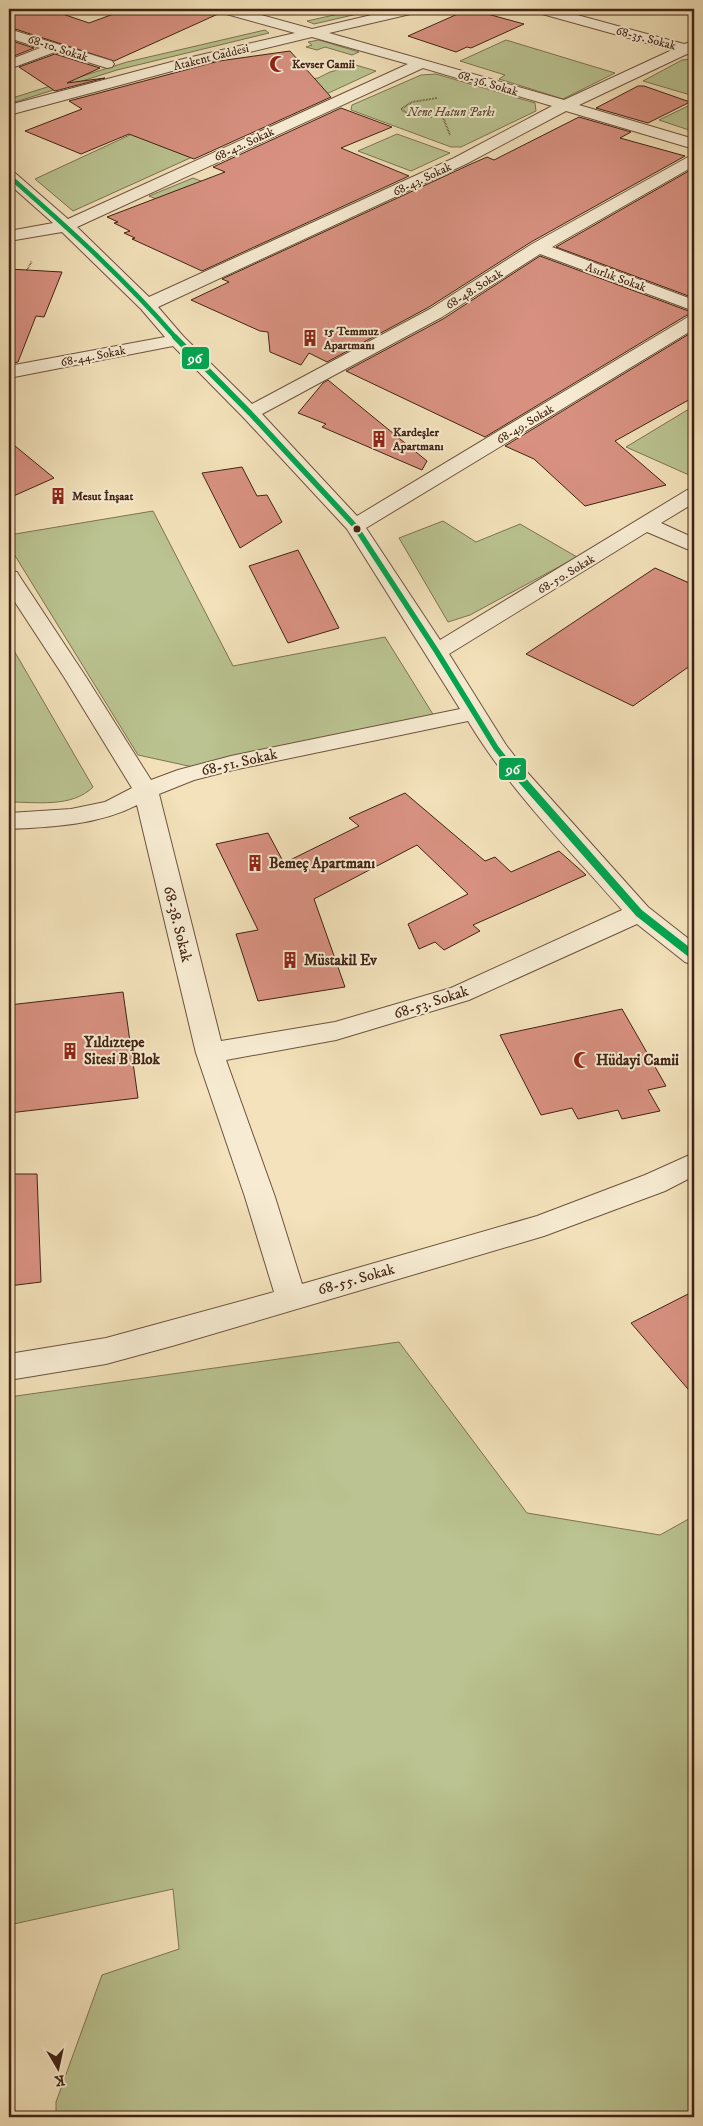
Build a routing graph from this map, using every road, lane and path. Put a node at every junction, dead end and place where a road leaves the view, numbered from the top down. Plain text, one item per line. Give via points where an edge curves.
1 (224, 9) edge
2 (414, 9) edge
3 (540, 9) edge
4 (305, 18) dead end
5 (280, 23) junction
6 (247, 31) dead end
7 (315, 32) junction
8 (9, 33) edge
9 (55, 47) junction
10 (691, 49) edge
11 (124, 60) dead end
12 (422, 63) junction
13 (107, 64) junction
14 (9, 65) edge
15 (80, 72) dead end
16 (438, 98) dead end
17 (476, 102) dead end
18 (564, 106) junction
19 (9, 110) edge
20 (694, 144) edge
21 (694, 160) edge
22 (9, 176) edge
23 (66, 226) junction
24 (9, 236) edge
25 (538, 248) junction
26 (147, 305) junction
27 (694, 306) edge
28 (694, 321) edge
29 (177, 340) junction
30 (9, 372) edge
31 (250, 412) junction
32 (694, 494) edge
33 (648, 524) junction
34 (355, 526) junction
35 (694, 546) edge
36 (9, 576) edge
37 (438, 652) junction
38 (474, 713) junction
39 (146, 791) junction
40 (9, 822) edge
41 (639, 913) junction
42 (694, 956) edge
43 (210, 1053) junction
44 (694, 1164) edge
45 (291, 1298) junction
46 (9, 1367) edge

1 - 5 street, 68-36. Sokak
2 - 7 street, Atakent Caddesi
3 - 10 street, 68-35. Sokak
4 - 5 street, Atakent Caddesi
5 - 6 street, Atakent Caddesi
5 - 7 street, 68-36. Sokak
7 - 12 street, 68-36. Sokak
7 - 19 street, Atakent Caddesi
8 - 9 street, 68-10. Sokak
9 - 13 street, 68-10. Sokak
9 - 14 street
10 - 18 street, 68-43. Sokak
11 - 13 street
12 - 18 street, 68-36. Sokak
12 - 23 street, 68-42. Sokak
13 - 15 street
16 - 17 path via 412,102 402,109 404,113 413,115 442,115 468,110
18 - 20 street, 68-36. Sokak
18 - 26 street, 68-43. Sokak via 460,161
21 - 25 street, 68-48. Sokak
22 - 23 street
23 - 24 street, 68-42. Sokak
23 - 26 street
25 - 27 street, Asırlık Sokak
25 - 31 street, 68-48. Sokak via 436,314
26 - 29 street
28 - 34 street, 68-49. Sokak
29 - 30 street, 68-44. Sokak
29 - 31 street
31 - 34 street
32 - 33 street, 68-50. Sokak
33 - 35 street
33 - 37 street, 68-50. Sokak
34 - 37 street
36 - 39 street, 68-38. Sokak
37 - 38 street
38 - 39 street, 68-51. Sokak via 230,763 186,775
38 - 41 street via 518,776
39 - 40 street, 68-51. Sokak via 104,810 71,817
39 - 43 street, 68-38. Sokak
41 - 42 street
41 - 43 street, 68-53. Sokak via 460,994 336,1030
43 - 45 street, 68-38. Sokak
44 - 45 street, 68-55. Sokak via 655,1183 544,1225
45 - 46 street, 68-55. Sokak via 116,1348

